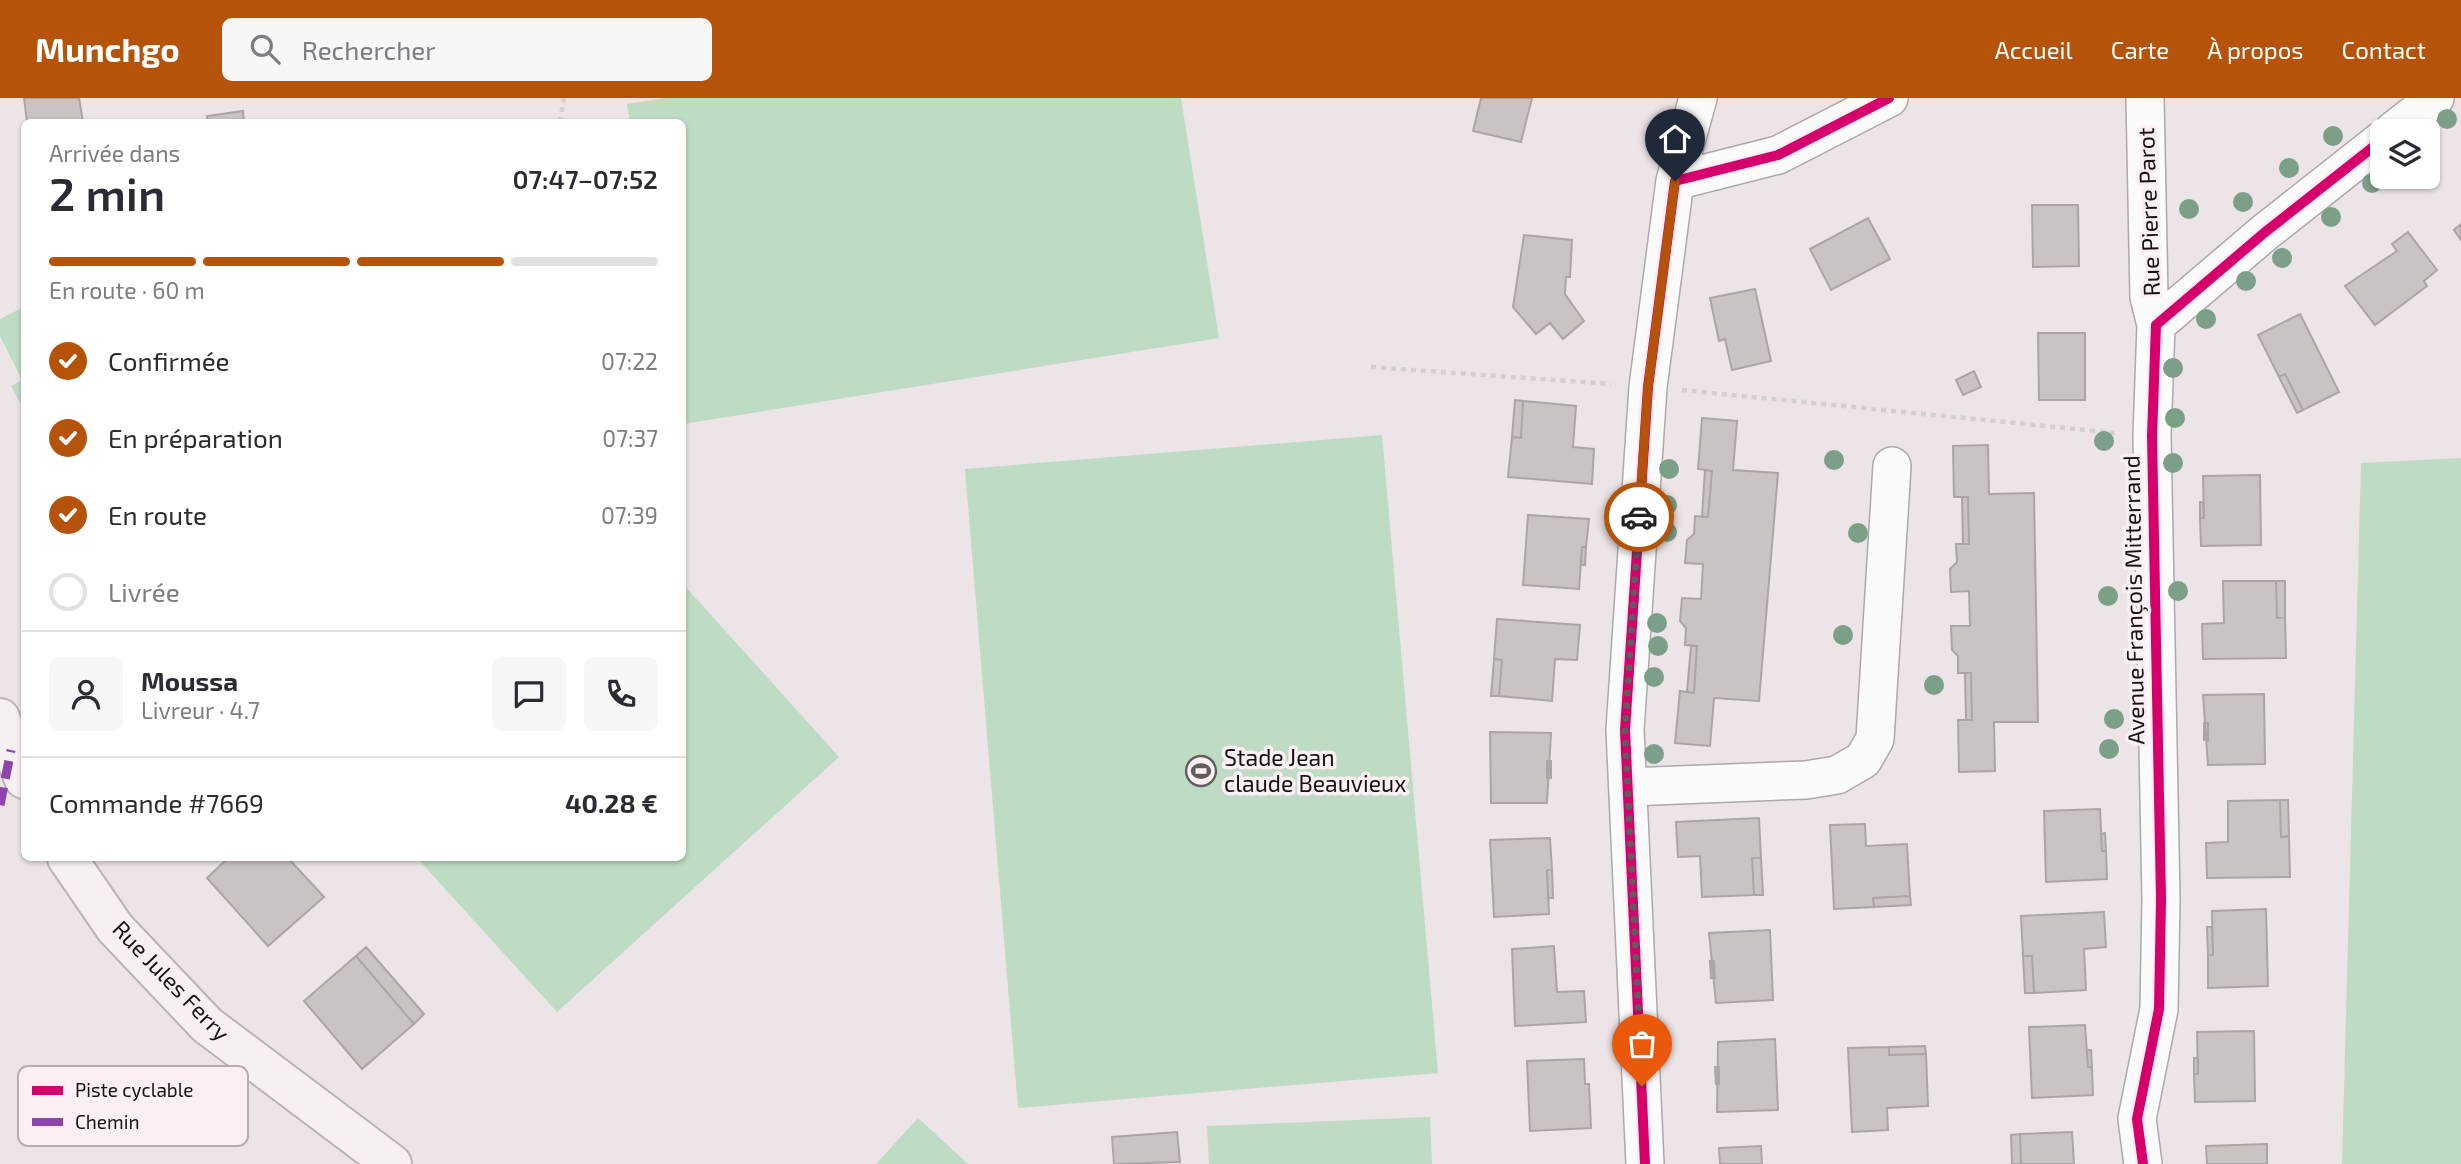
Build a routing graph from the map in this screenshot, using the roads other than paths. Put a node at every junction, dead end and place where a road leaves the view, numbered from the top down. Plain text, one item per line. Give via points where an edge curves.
1 (1699, 98) edge
2 (1889, 98) edge
3 (2146, 98) edge
4 (2435, 98) edge
5 (2408, 119) edge
6 (2370, 149) edge
7 (1675, 181) junction
8 (2156, 325) junction
9 (1892, 466) dead end
10 (0, 718) edge
11 (21, 771) edge
12 (1628, 787) junction
13 (69, 861) edge
14 (392, 1164) edge
15 (1645, 1164) edge
16 (2143, 1164) edge

1 - 7 street
2 - 7 street via 1778,155
3 - 8 street, Rue Pierre Parot via 2148,297
4 - 5 street
6 - 8 street
7 - 12 street via 1648,387 1625,730
8 - 16 street, Avenue François Mitterrand via 2152,436 2161,899 2159,1009 2137,1119
9 - 12 street via 1875,739 1863,760 1837,775 1805,780
10 - 11 main road
12 - 15 street
13 - 14 main road, Rue Jules Ferry via 115,928 207,1025

